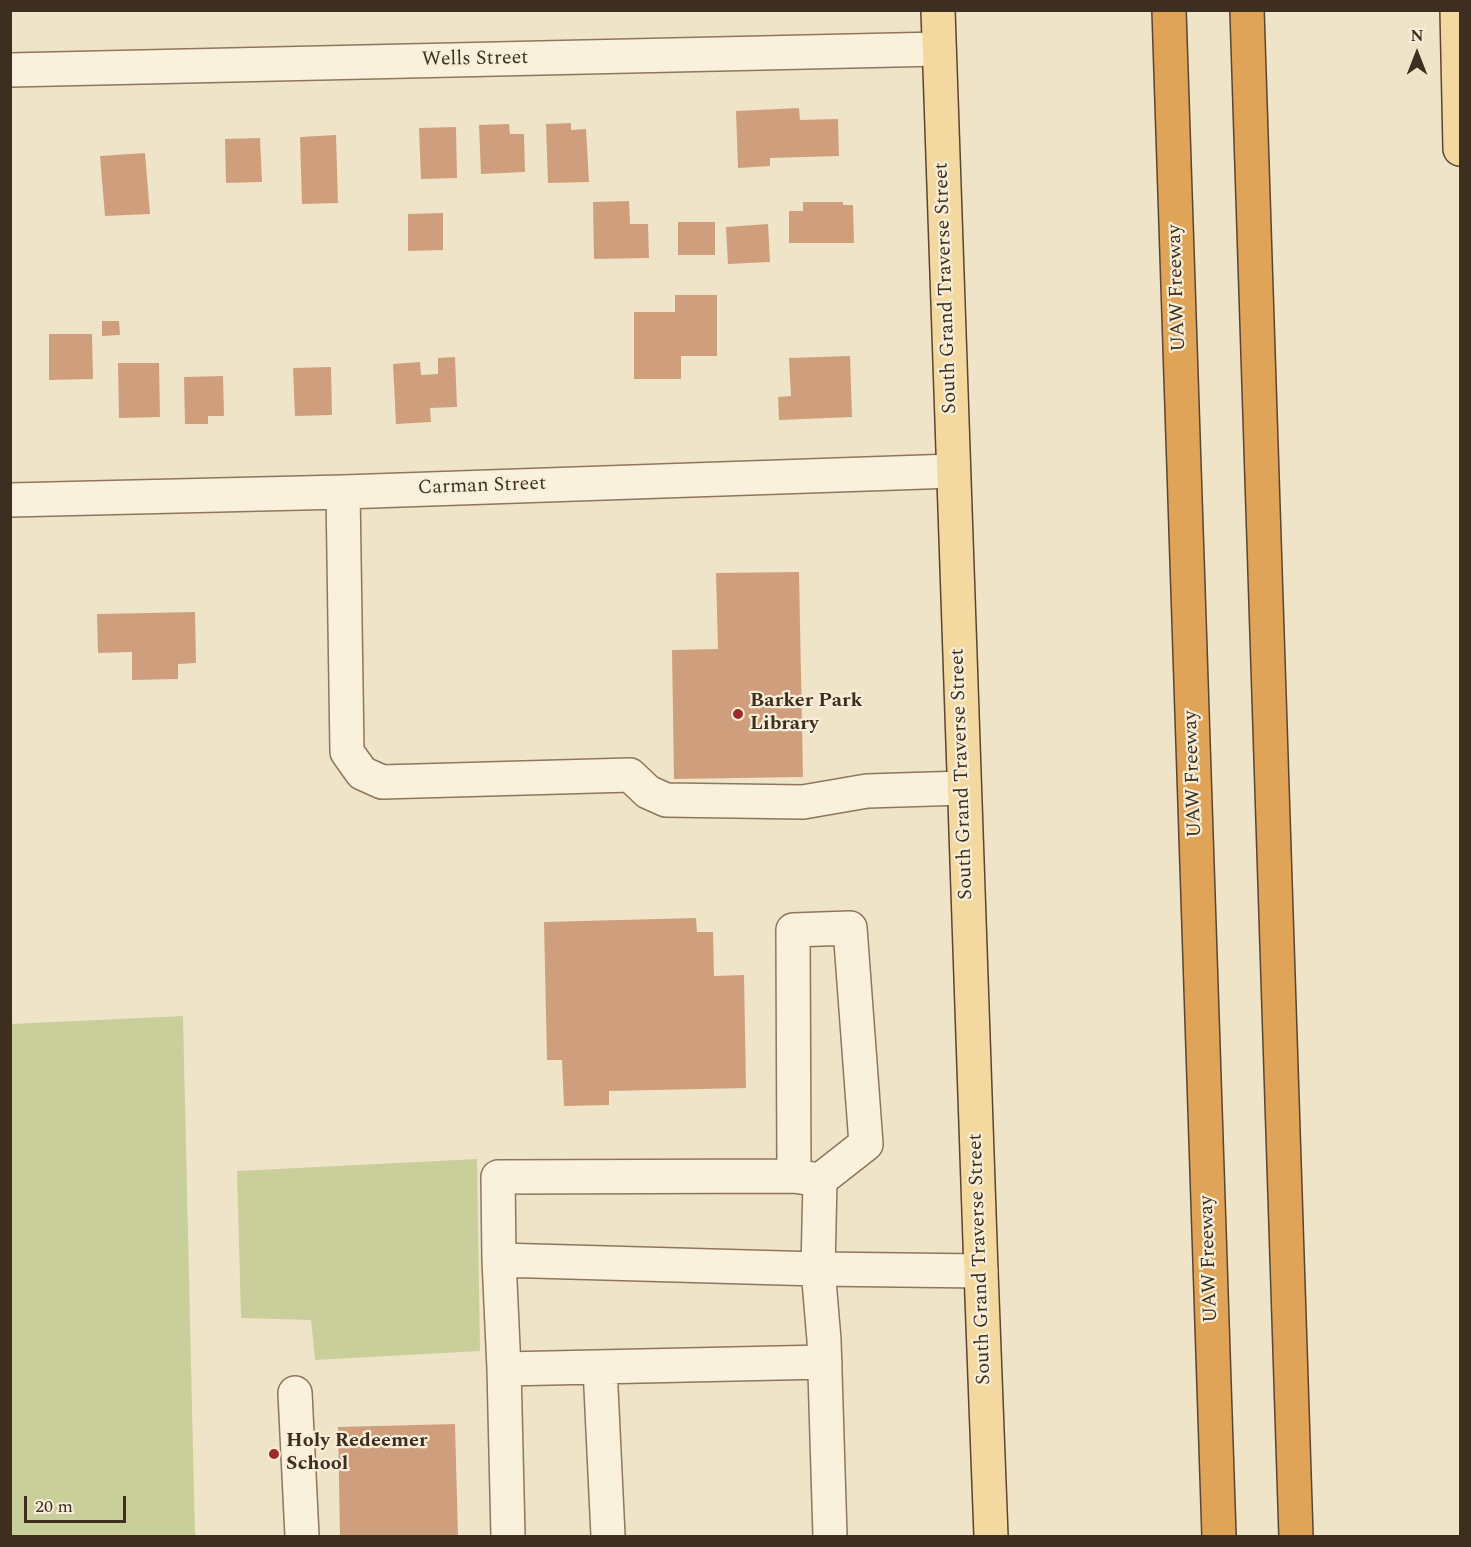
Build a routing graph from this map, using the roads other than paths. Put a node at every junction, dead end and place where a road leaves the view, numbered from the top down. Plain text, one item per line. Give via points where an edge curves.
1 (938, 10) edge
2 (1169, 10) edge
3 (1247, 10) edge
4 (1459, 18) edge
5 (939, 49) junction
6 (10, 70) edge
7 (1461, 149) edge
8 (953, 471) junction
9 (343, 492) junction
10 (10, 500) edge
11 (964, 788) junction
12 (807, 1178) junction
13 (499, 1260) junction
14 (818, 1269) junction
15 (981, 1271) junction
16 (825, 1362) junction
17 (600, 1367) junction
18 (504, 1369) junction
19 (296, 1394) dead end
20 (302, 1536) edge
21 (508, 1536) edge
22 (608, 1536) edge
23 (830, 1536) edge
24 (991, 1536) edge
25 (1219, 1536) edge
26 (1296, 1536) edge

1 - 5 main road, South Grand Traverse Street
2 - 25 highway, UAW Freeway
3 - 26 highway
4 - 7 main road
5 - 6 street, Wells Street
5 - 8 main road, South Grand Traverse Street
8 - 9 street, Carman Street
8 - 11 main road, South Grand Traverse Street
9 - 10 street, Carman Street
9 - 11 street via 347,752 362,773 382,782 630,775 648,792 666,800 803,802 867,791
11 - 15 main road, South Grand Traverse Street
12 - 12 street via 793,930 850,928 866,1144
12 - 13 street via 498,1177
12 - 14 street
13 - 14 street
13 - 18 street
14 - 15 street
14 - 16 street
15 - 24 main road, South Grand Traverse Street
16 - 17 street
16 - 23 street
17 - 18 street
17 - 22 street
18 - 21 street
19 - 20 street

